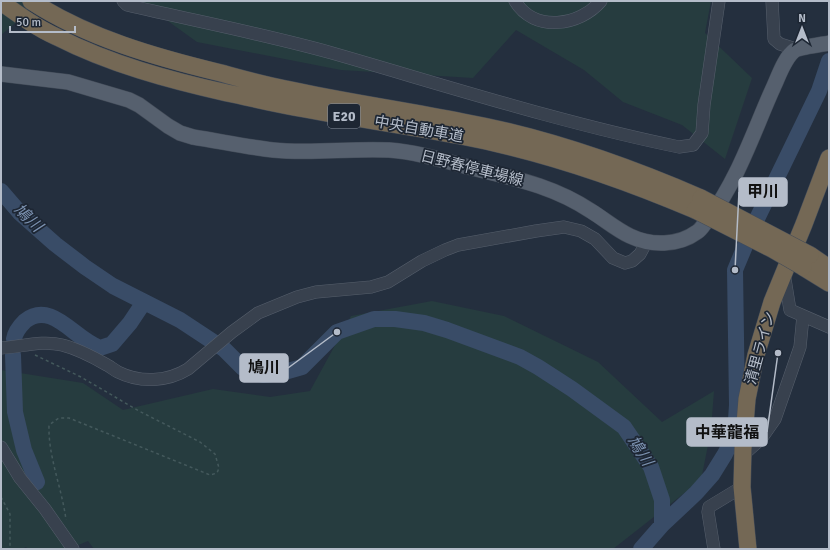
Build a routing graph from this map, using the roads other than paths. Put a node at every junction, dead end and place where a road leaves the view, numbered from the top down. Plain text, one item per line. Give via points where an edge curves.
1 (31, 1) edge
2 (123, 1) edge
3 (515, 1) edge
4 (601, 1) edge
5 (719, 1) edge
6 (772, 1) edge
7 (1, 2) edge
8 (829, 43) edge
9 (803, 48) junction
10 (1, 74) edge
11 (829, 158) edge
12 (698, 204) junction
13 (647, 241) junction
14 (806, 261) junction
15 (829, 268) edge
16 (784, 273) junction
17 (829, 283) edge
18 (803, 316) junction
19 (829, 327) edge
20 (1, 348) edge
21 (1, 447) edge
22 (743, 455) junction
23 (742, 487) junction
24 (73, 549) edge
25 (714, 549) edge
26 (748, 549) edge

1 - 12 highway, 中央自動車道 / E20 via 92,34 157,57 287,90 521,134 627,168
2 - 5 street via 295,43 571,121 679,147 693,145 702,133
3 - 4 street via 525,13 547,22 565,22 584,16
6 - 9 street via 774,39 780,44
7 - 12 highway, 中央自動車道 / E20 via 55,37 110,60 154,74 287,106 463,136 518,149
8 - 9 main road
9 - 13 main road, 日野春停車場線 via 787,59 732,180 699,231 674,242 659,244
10 - 13 main road, 日野春停車場線 via 68,82 129,100 180,133 193,137 273,150 405,152 532,183 580,203 630,236
11 - 16 highway, 清里ライン
12 - 14 highway, 中央自動車道 / E20, bridge via 772,249
13 - 20 street via 640,254 625,263 613,258 595,239 581,231 564,227 458,246 422,260 388,282 371,287 316,292 258,313 212,348 200,361 169,378 136,378 62,345 44,343
14 - 15 highway, 中央自動車道 / E20
14 - 17 highway, 中央自動車道 / E20
16 - 18 street via 790,310
16 - 22 highway, 清里ライン via 756,355 747,399
18 - 19 street
18 - 22 street via 800,347 775,418 761,439
21 - 24 street via 20,478 46,508
22 - 23 highway, 清里ライン
23 - 25 street via 710,507 708,512
23 - 26 highway, 清里ライン

